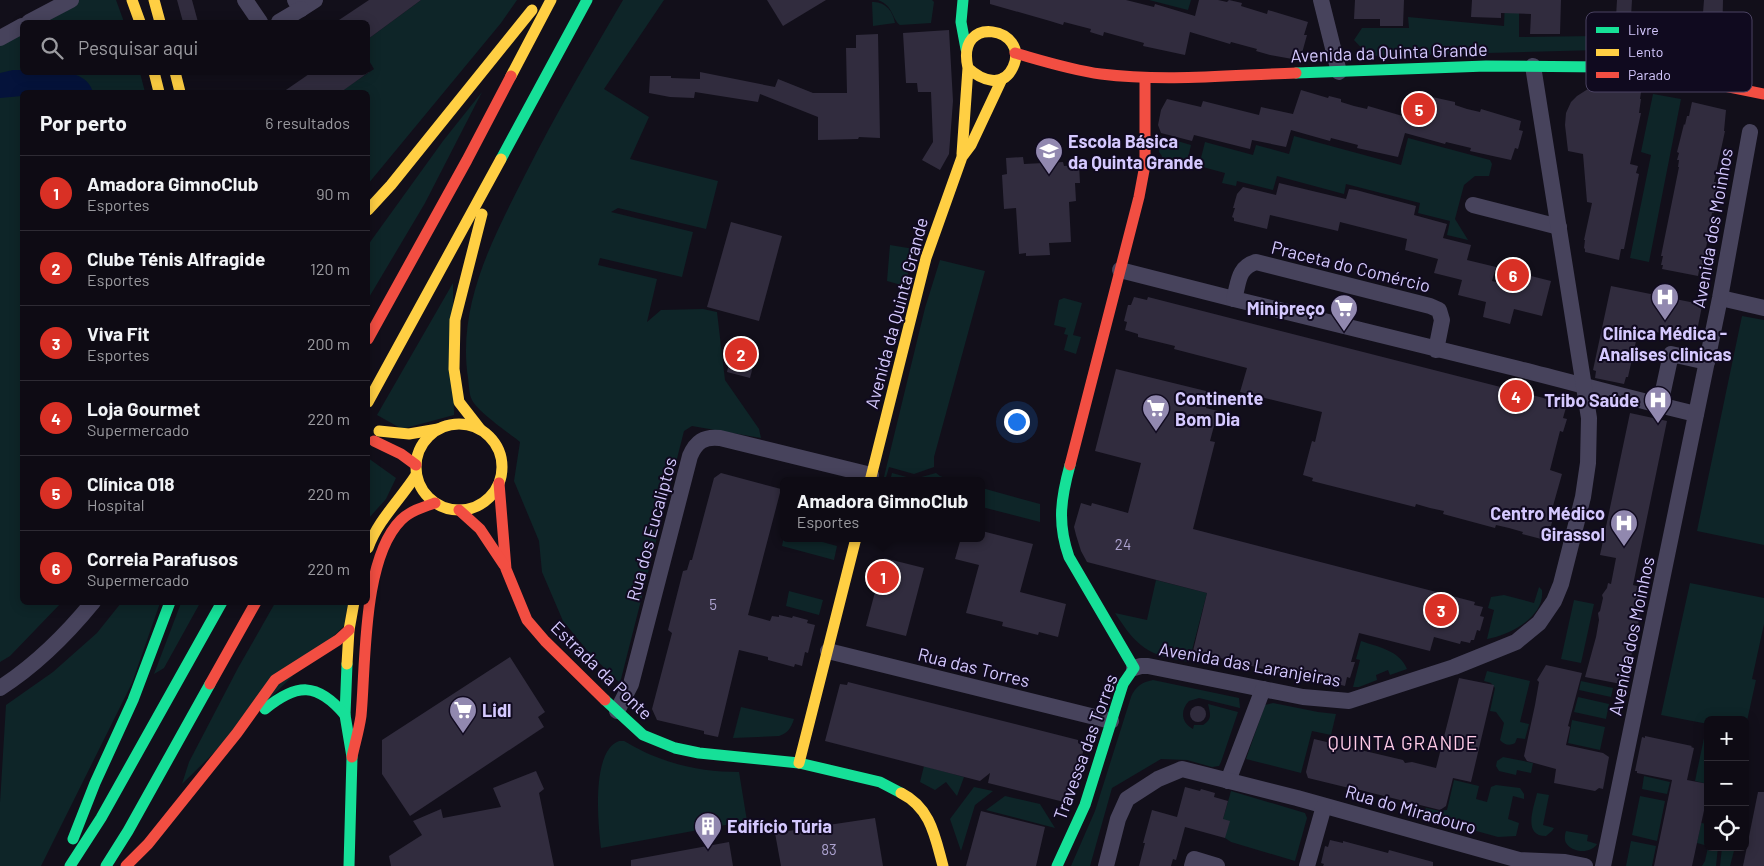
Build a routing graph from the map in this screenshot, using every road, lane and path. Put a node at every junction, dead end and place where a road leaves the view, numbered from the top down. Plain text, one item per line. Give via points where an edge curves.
1 (71, 0) edge
2 (132, 0) edge
3 (154, 0) edge
4 (245, 0) edge
5 (315, 0) edge
6 (540, 0) edge
7 (551, 0) edge
8 (587, 0) edge
9 (963, 0) edge
10 (967, 0) edge
11 (1321, 0) edge
12 (298, 4) edge
13 (33, 20) edge
14 (139, 20) edge
15 (159, 20) edge
16 (259, 20) edge
17 (281, 20) edge
18 (20, 27) edge
19 (989, 31) junction
20 (0, 38) edge
21 (966, 49) junction
22 (1015, 53) junction
23 (1533, 66) junction
24 (1586, 67) edge
25 (968, 68) junction
26 (1338, 72) junction
27 (155, 75) edge
28 (176, 75) edge
29 (1145, 78) junction
30 (1002, 79) junction
31 (158, 90) edge
32 (180, 90) edge
33 (1750, 132) dead end
34 (962, 157) junction
35 (492, 173) junction
36 (391, 184) junction
37 (1473, 205) dead end
38 (370, 208) edge
39 (370, 220) edge
40 (1559, 227) junction
41 (1120, 270) junction
42 (1234, 299) junction
43 (1725, 299) dead end
44 (1764, 308) edge
45 (370, 335) edge
46 (1436, 350) junction
47 (1707, 362) junction
48 (1585, 387) junction
49 (370, 398) edge
50 (1660, 405) junction
51 (1696, 414) junction
52 (438, 429) junction
53 (480, 429) junction
54 (416, 470) junction
55 (867, 477) edge
56 (871, 477) edge
57 (499, 483) junction
58 (435, 503) junction
59 (459, 510) junction
60 (370, 542) edge
61 (855, 542) edge
62 (506, 569) junction
63 (370, 594) edge
64 (91, 605) edge
65 (169, 605) edge
66 (220, 605) edge
67 (254, 605) edge
68 (353, 605) edge
69 (365, 605) edge
70 (368, 605) edge
71 (349, 630) junction
72 (828, 651) junction
73 (1134, 668) junction
74 (0, 688) edge
75 (1263, 689) junction
76 (617, 711) junction
77 (345, 715) junction
78 (1111, 721) junction
79 (237, 733) junction
80 (352, 757) junction
81 (799, 763) junction
82 (1228, 781) junction
83 (1324, 806) junction
84 (62, 866) edge
85 (70, 866) edge
86 (106, 866) edge
87 (126, 866) edge
88 (349, 866) edge
89 (943, 866) edge
90 (1057, 866) edge
91 (1106, 866) edge
92 (1192, 866) edge
93 (1217, 866) edge
94 (1307, 866) edge
95 (1585, 866) edge
96 (1603, 866) edge

1 - 13 street
2 - 14 main road
3 - 15 main road
4 - 16 street
5 - 12 street
6 - 36 main road
7 - 45 main road
8 - 35 main road
9 - 21 main road, Avenida da Quinta Grande via 961,22
10 - 19 main road
11 - 26 street
12 - 17 street
18 - 20 street
19 - 21 main road via 970,40
19 - 22 main road via 1006,36
21 - 25 main road, Avenida da Quinta Grande
22 - 29 main road, Avenida da Quinta Grande via 1067,68
22 - 30 main road, Avenida da Quinta Grande via 1010,72
23 - 24 main road, Avenida da Quinta Grande
23 - 26 main road, Avenida da Quinta Grande
23 - 40 street, Avenida das Laranjeiras
25 - 30 main road via 983,81
25 - 34 main road, Avenida da Quinta Grande
26 - 29 main road, Avenida da Quinta Grande
27 - 31 main road
28 - 32 main road
29 - 41 main road, Avenida das Laranjeiras via 1145,165
30 - 34 main road, Avenida da Quinta Grande via 971,145
33 - 47 street, Avenida dos Moinhos
34 - 56 main road, Avenida da Quinta Grande via 929,245
35 - 49 main road
35 - 53 main road via 455,320 454,382 459,402
36 - 38 main road
36 - 39 main road
37 - 40 street
40 - 48 street, Avenida das Laranjeiras
41 - 42 street
41 - 73 main road, Avenida das Laranjeiras via 1064,486 1060,526 1069,556
42 - 46 street
42 - 46 street, Praceta do Comércio via 1242,271 1256,262 1439,310 1442,320
43 - 44 street
46 - 48 street
47 - 50 street via 1671,354
47 - 51 street, Avenida dos Moinhos
48 - 50 street
48 - 75 street, Avenida das Laranjeiras via 1589,418 1583,497 1561,584 1539,623 1516,642 1351,700 1303,697
50 - 51 street
51 - 96 street, Avenida dos Moinhos
52 - 53 main road via 466,424
52 - 54 main road via 419,450
52 - 54 main road via 414,436 376,436 402,454
53 - 57 main road via 494,442 501,458
54 - 58 main road via 423,491
54 - 60 main road via 407,490 374,530
55 - 76 street, Rua dos Eucaliptos via 720,438 710,437 698,443 690,456 631,684
57 - 59 main road via 483,503
57 - 62 main road, Estrada da Ponte
58 - 59 main road
58 - 63 main road via 410,513 393,531
59 - 62 main road, Estrada da Ponte via 480,529
61 - 72 main road
62 - 76 main road, Estrada da Ponte via 534,629
64 - 74 street via 74,626 24,673
65 - 84 main road via 133,700
66 - 85 main road via 101,818
67 - 86 main road
68 - 71 main road
69 - 71 main road
70 - 80 main road via 361,714
71 - 77 main road
71 - 79 main road via 275,680
72 - 78 street, Rua das Torres
72 - 81 main road
73 - 75 street, Avenida das Laranjeiras via 1148,666
73 - 78 main road, Travessa das Torres via 1123,684
75 - 82 street
76 - 81 main road, Estrada da Ponte via 643,735 676,748
77 - 79 main road via 320,692 295,690 281,696
77 - 80 main road
78 - 90 main road, Travessa das Torres via 1085,805
79 - 87 main road via 148,844
80 - 88 main road
81 - 89 main road via 880,782 913,799 931,824
82 - 83 street, Rua do Miradouro
82 - 91 street, Rua do Miradouro via 1182,769 1158,779 1127,799 1118,819
83 - 94 street
83 - 95 street, Rua do Miradouro via 1518,860
92 - 93 street via 1194,860

